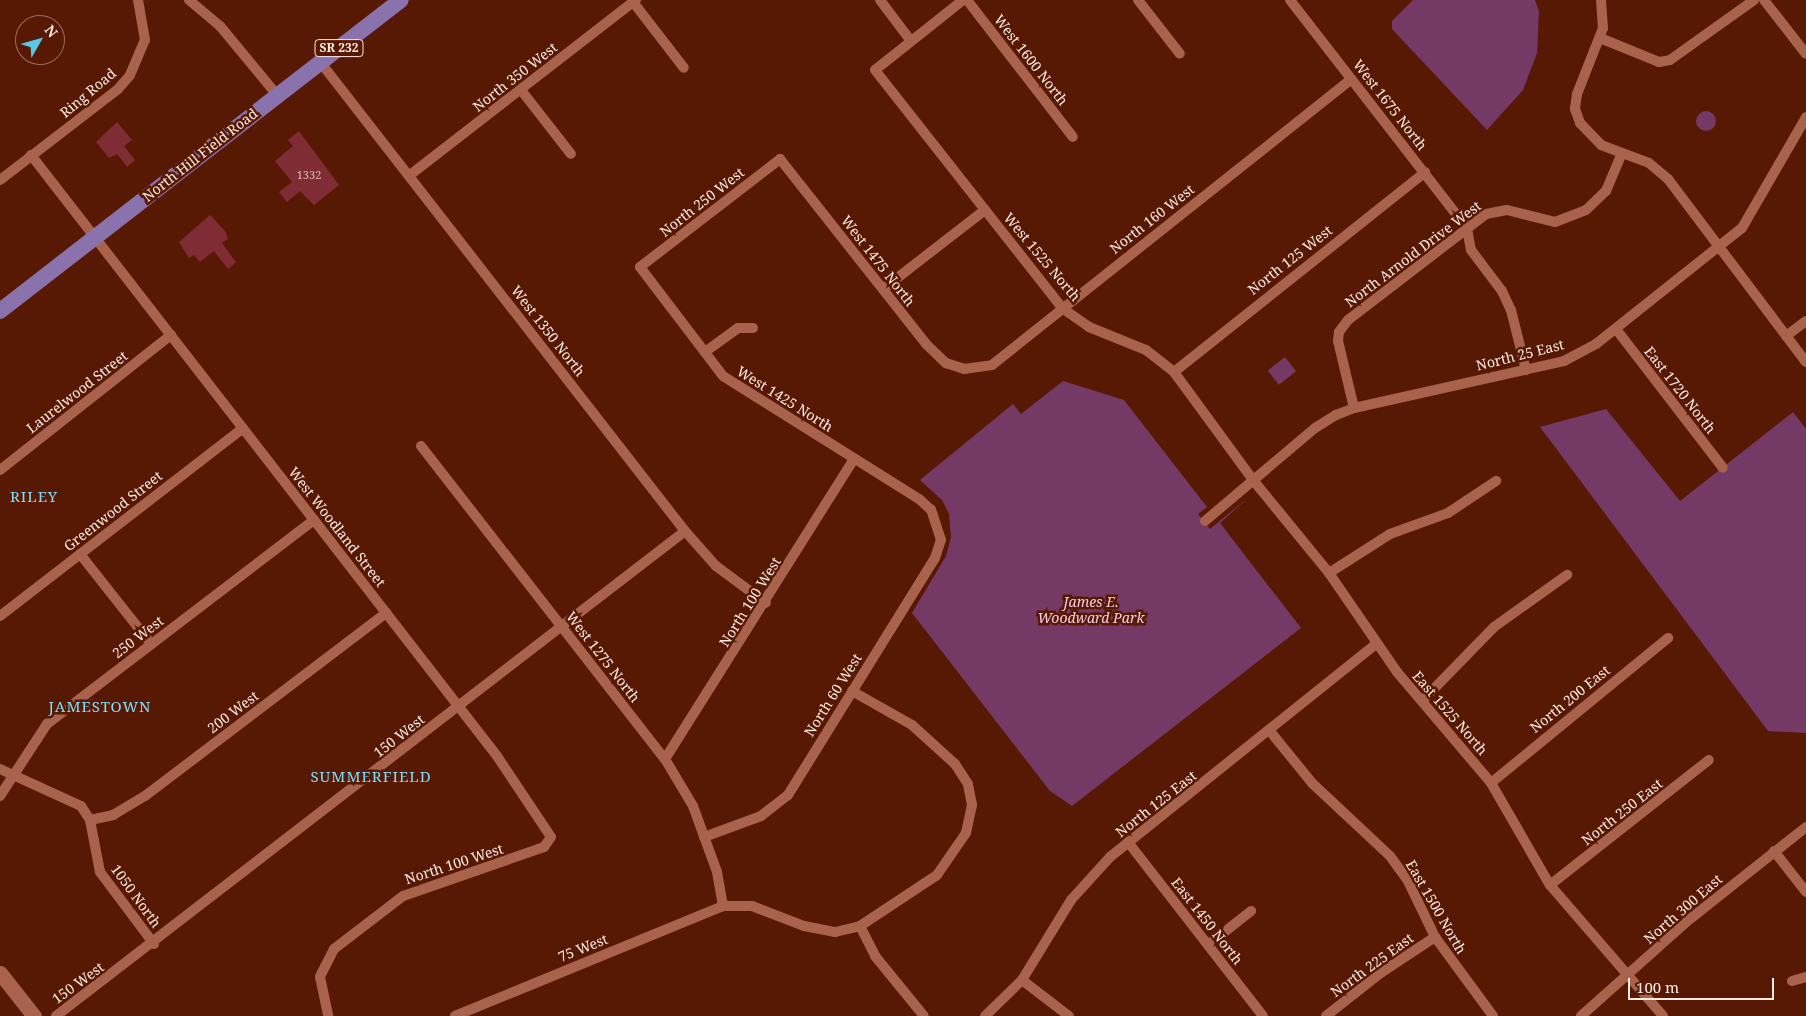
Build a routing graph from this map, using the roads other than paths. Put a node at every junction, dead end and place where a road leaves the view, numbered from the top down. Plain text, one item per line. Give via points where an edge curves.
1 (138, 0) edge
2 (190, 0) edge
3 (401, 0) edge
4 (880, 0) edge
5 (965, 0) edge
6 (1138, 0) edge
7 (1290, 0) edge
8 (1601, 0) edge
9 (1754, 0) edge
10 (1764, 0) edge
11 (634, 1) edge
12 (1600, 38) junction
13 (911, 41) junction
14 (1180, 54) dead end
15 (1806, 54) edge
16 (320, 63) junction
17 (684, 68) dead end
18 (1351, 78) junction
19 (522, 90) junction
20 (277, 95) junction
21 (1806, 117) edge
22 (1073, 137) dead end
23 (1622, 152) junction
24 (571, 154) dead end
25 (31, 155) junction
26 (780, 159) joint
27 (1425, 172) junction
28 (410, 175) junction
29 (0, 180) edge
30 (985, 210) junction
31 (1467, 228) junction
32 (95, 238) junction
33 (1720, 249) junction
34 (640, 267) joint
35 (883, 289) junction
36 (1062, 308) junction
37 (0, 311) edge
38 (1806, 321) edge
39 (753, 328) dead end
40 (1616, 329) junction
41 (171, 335) junction
42 (1786, 336) junction
43 (705, 352) junction
44 (1806, 362) edge
45 (964, 369) joint
46 (1526, 370) junction
47 (1174, 372) junction
48 (1354, 408) junction
49 (1216, 426) joint
50 (243, 428) junction
51 (421, 446) dead end
52 (854, 459) junction
53 (1723, 468) dead end
54 (0, 470) edge
55 (1253, 480) junction
56 (1496, 481) dead end
57 (314, 520) junction
58 (1205, 521) dead end
59 (939, 526) joint
60 (685, 531) junction
61 (80, 554) junction
62 (1328, 573) junction
63 (1567, 575) dead end
64 (766, 604) junction
65 (386, 613) junction
66 (0, 616) edge
67 (562, 627) junction
68 (1668, 638) dead end
69 (151, 644) junction
70 (1376, 644) junction
71 (852, 690) junction
72 (1422, 701) junction
73 (460, 707) junction
74 (1269, 730) junction
75 (666, 759) junction
76 (1709, 760) dead end
77 (0, 769) edge
78 (12, 777) junction
79 (1491, 783) junction
80 (0, 796) edge
81 (90, 820) junction
82 (1806, 828) edge
83 (551, 837) joint
84 (704, 837) junction
85 (1128, 842) junction
86 (1774, 851) junction
87 (1550, 885) junction
88 (1806, 892) edge
89 (723, 906) junction
90 (1251, 911) dead end
91 (860, 926) junction
92 (1435, 937) junction
93 (154, 944) junction
94 (1208, 945) junction
95 (0, 974) edge
96 (1629, 975) junction
97 (1806, 977) edge
98 (1022, 980) junction
99 (1792, 981) dead end
100 (34, 1016) edge
101 (56, 1016) edge
102 (328, 1016) edge
103 (454, 1016) edge
104 (924, 1016) edge
105 (985, 1016) edge
106 (1070, 1016) edge
107 (1263, 1016) edge
108 (1326, 1016) edge
109 (1493, 1016) edge
110 (1581, 1016) edge
111 (1663, 1016) edge

1 - 25 street, Ring Road via 145,40 130,75 118,89
2 - 20 street via 220,26
3 - 16 main road, North Hill Field Road / SR 232
4 - 13 street
5 - 13 street
5 - 22 street, West 1600 North
6 - 14 street
7 - 18 street, West 1675 North
8 - 12 street via 1604,20
9 - 12 street via 1670,60 1659,62
10 - 15 street
11 - 17 street
11 - 19 street, North 350 West
12 - 23 street via 1577,94 1575,109 1588,136
13 - 30 street, West 1525 North via 875,70
16 - 20 main road, North Hill Field Road / SR 232
16 - 28 street, West 1350 North
18 - 27 street, West 1675 North
18 - 36 street, North 160 West
19 - 24 street
19 - 28 street, North 350 West
20 - 32 main road, North Hill Field Road / SR 232
21 - 33 street, North 25 East via 1756,207
23 - 31 street, North Arnold Drive West via 1606,191 1572,217 1555,222 1496,209
23 - 33 street via 1649,163 1668,179
25 - 29 street, Ring Road
25 - 32 street, West Woodland Street
26 - 34 street, North 250 West
26 - 35 street, West 1475 North
27 - 31 street, West 1675 North
27 - 47 street, North 125 West
28 - 60 street, West 1350 North
30 - 35 street
30 - 36 street, West 1525 North
31 - 46 street via 1472,250 1511,310
31 - 48 street, North Arnold Drive West via 1339,332
32 - 37 main road, North Hill Field Road / SR 232
32 - 41 street, West Woodland Street
33 - 40 street, North 25 East
33 - 42 street
34 - 43 street, West 1425 North
35 - 45 street, West 1475 North via 926,344 946,363
36 - 45 street, North 160 West via 992,366
36 - 47 street, West 1525 North via 1089,327 1146,350
38 - 42 street
39 - 43 street via 738,328
40 - 46 street, North 25 East via 1564,361
40 - 53 street, East 1720 North
41 - 50 street, West Woodland Street
41 - 54 street, Laurelwood Street
42 - 44 street
43 - 52 street, West 1425 North via 723,376
46 - 48 street, North 25 East
47 - 49 street, West 1525 North
48 - 55 street, North 25 East via 1315,428
49 - 55 street, East 1525 North
50 - 57 street, West Woodland Street
50 - 61 street, Greenwood Street
51 - 67 street, West 1275 North
52 - 59 street, West 1425 North via 919,500
52 - 64 street, North 100 West
55 - 58 street, North 25 East
55 - 62 street, East 1525 North
56 - 62 street via 1448,513 1390,534
57 - 65 street, West Woodland Street
57 - 69 street, 250 West
59 - 71 street, North 60 West via 941,540 935,558
60 - 64 street, West 1350 North via 716,566
60 - 67 street, 150 West
61 - 66 street, Greenwood Street
61 - 69 street
62 - 70 street, East 1525 North
63 - 72 street via 1494,627
64 - 75 street, North 100 West
65 - 73 street, West Woodland Street
65 - 81 street, 200 West via 145,796 114,815
67 - 73 street, 150 West
67 - 75 street, West 1275 North
68 - 79 street, North 200 East via 1576,709
69 - 78 street, 250 West via 47,724
70 - 72 street, East 1525 North
70 - 74 street, North 125 East
71 - 84 street, North 60 West via 788,795 776,806
71 - 91 street via 912,724 949,758 968,784 972,805 966,833 954,855 912,894
72 - 79 street, East 1525 North
73 - 83 street, West Woodland Street
73 - 93 street, 150 West
74 - 85 street, North 125 East
74 - 92 street, East 1500 North via 1312,783 1390,856 1407,880
75 - 84 street, West 1275 North via 693,806
76 - 87 street, North 250 East
77 - 78 street
78 - 80 street, 250 West
78 - 81 street via 68,798 81,806
79 - 87 street, East 1525 North
81 - 93 street, 1050 North via 100,872
82 - 86 street, North 300 East
83 - 102 street, North 100 West via 535,851 402,896 334,949 324,963 321,982
84 - 89 street, West 1275 North via 717,872
85 - 94 street, East 1450 North
85 - 98 street, North 125 East via 1071,900
86 - 88 street
86 - 96 street, North 300 East via 1690,919
87 - 96 street, East 1525 North
89 - 91 street via 752,906 804,926 835,932
89 - 103 street, 75 West
90 - 94 street
91 - 104 street via 875,956
92 - 108 street, North 225 East via 1382,972
92 - 109 street, East 1500 North
93 - 101 street, 150 West
94 - 107 street, East 1450 North
95 - 100 main road
96 - 110 street, North 300 East
96 - 111 street, East 1525 North
97 - 99 street
98 - 105 street, North 125 East
98 - 106 street

